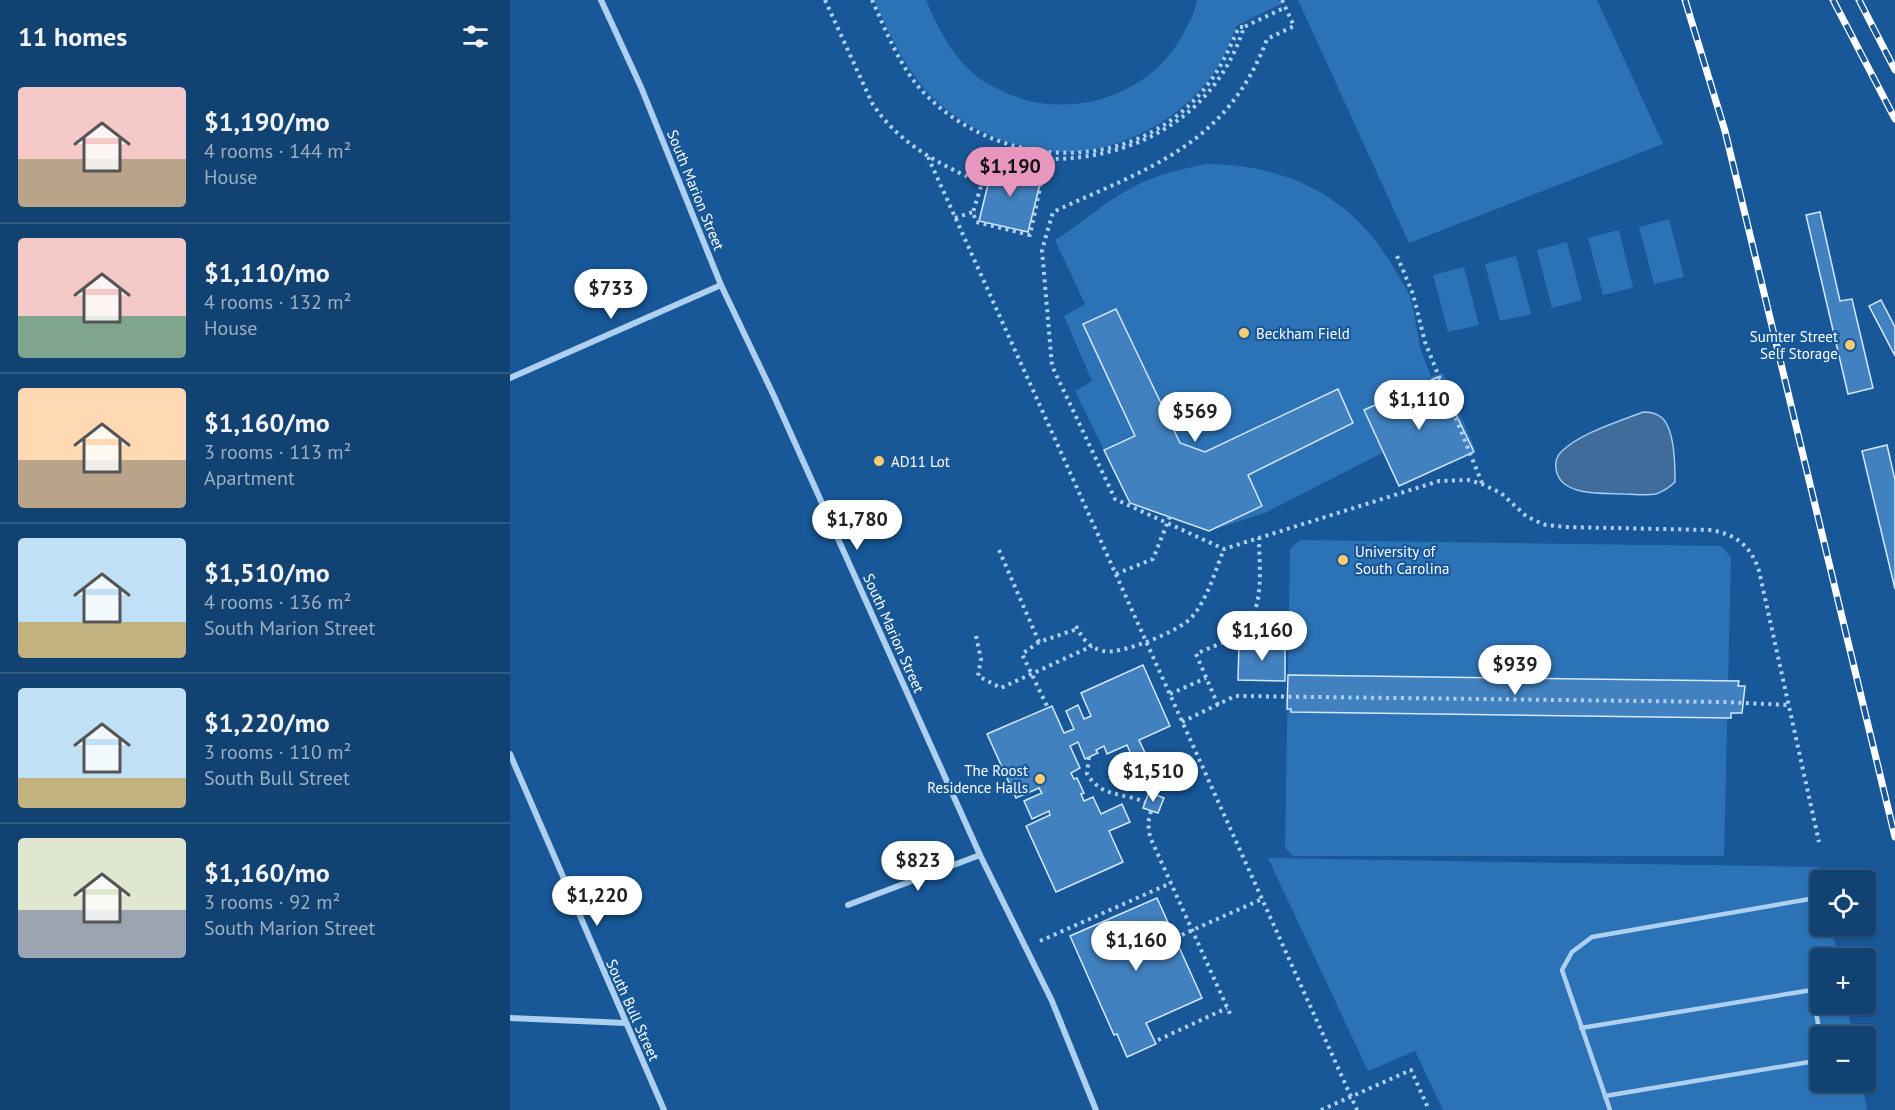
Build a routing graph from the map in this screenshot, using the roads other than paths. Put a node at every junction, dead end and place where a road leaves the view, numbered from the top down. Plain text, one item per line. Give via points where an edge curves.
1 (601, 0) edge
2 (721, 285) junction
3 (510, 378) edge
4 (510, 754) edge
5 (980, 855) junction
6 (1810, 899) edge
7 (848, 905) dead end
8 (1810, 990) edge
9 (510, 1018) edge
10 (625, 1023) junction
11 (1581, 1028) junction
12 (1810, 1062) edge
13 (1605, 1096) junction
14 (664, 1110) edge
15 (1096, 1110) edge
16 (1610, 1110) edge

1 - 2 street, South Marion Street via 641,87
2 - 3 street
2 - 5 street, South Marion Street
4 - 10 street, South Bull Street
5 - 7 street
5 - 15 street, South Marion Street via 1052,1001
6 - 11 lane via 1592,937 1572,952 1562,970
8 - 11 lane
9 - 10 street
10 - 14 street, South Bull Street
11 - 13 lane
12 - 13 lane
13 - 16 lane

